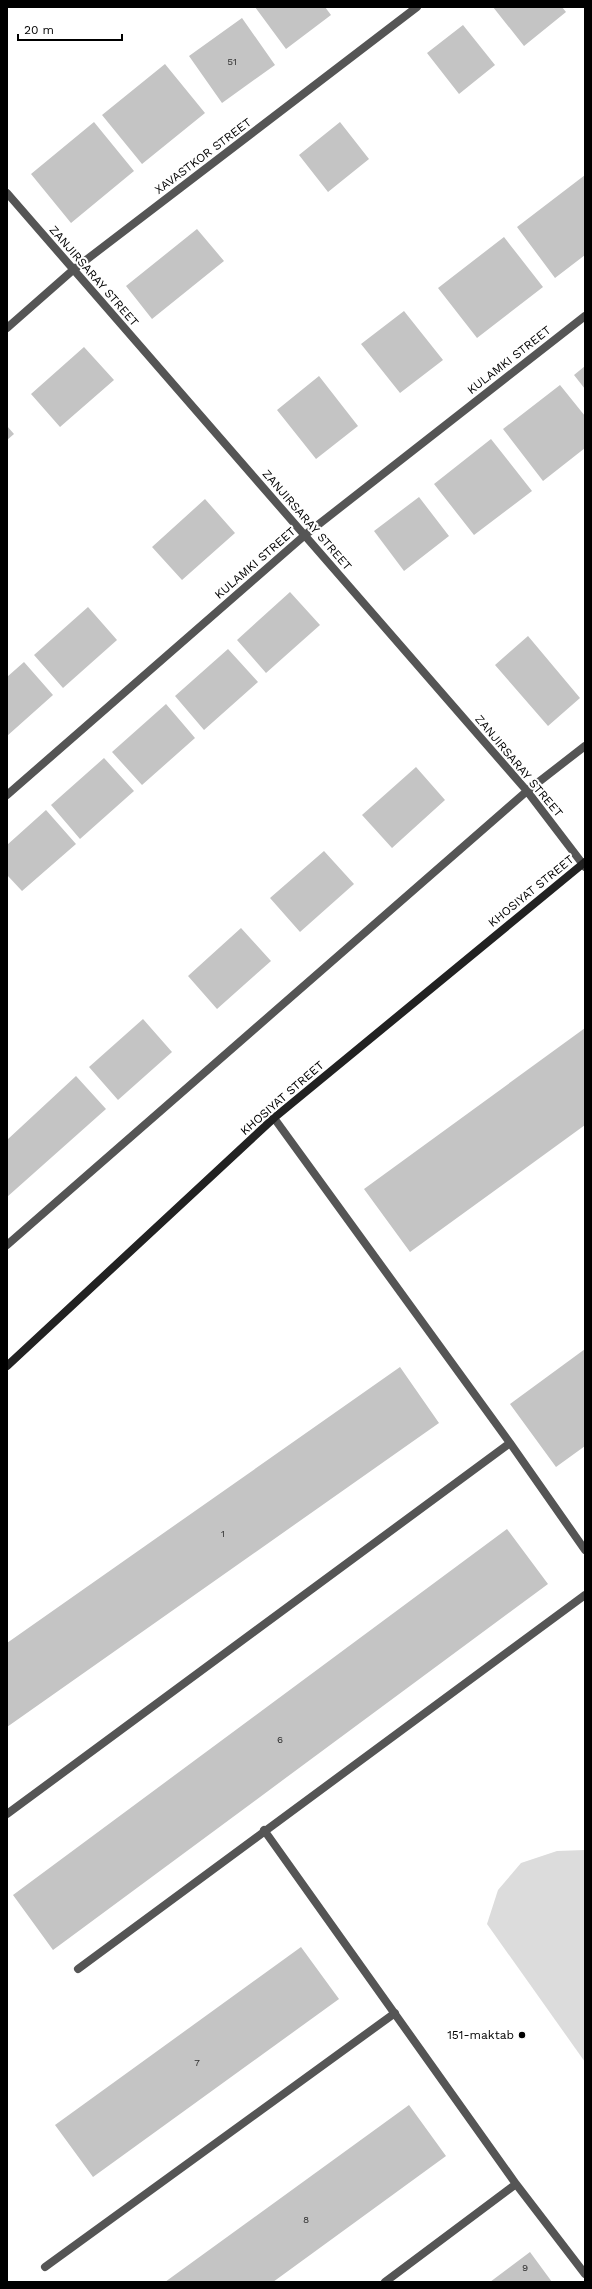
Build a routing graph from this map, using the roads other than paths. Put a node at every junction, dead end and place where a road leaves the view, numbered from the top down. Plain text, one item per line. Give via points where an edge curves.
1 (417, 7) edge
2 (7, 193) edge
3 (73, 270) junction
4 (585, 316) edge
5 (7, 328) edge
6 (305, 535) junction
7 (585, 746) edge
8 (527, 791) junction
9 (7, 795) edge
10 (584, 864) edge
11 (274, 1118) junction
12 (7, 1245) edge
13 (7, 1366) edge
14 (510, 1442) junction
15 (585, 1550) edge
16 (585, 1595) edge
17 (7, 1814) edge
18 (264, 1830) junction
19 (78, 1969) dead end
20 (395, 2013) junction
21 (516, 2184) junction
22 (45, 2267) dead end
23 (585, 2274) edge
24 (385, 2282) edge

1 - 3 street, XAVASTKOR STREET
2 - 3 street, ZANJIRSARAY STREET
3 - 5 street, XAVASTKOR STREET
3 - 6 street, ZANJIRSARAY STREET
4 - 6 street, KULAMKI STREET
6 - 8 street, ZANJIRSARAY STREET
6 - 9 street, KULAMKI STREET
7 - 8 street
8 - 10 street, ZANJIRSARAY STREET
8 - 12 street
10 - 11 main road, KHOSIYAT STREET
11 - 13 main road, KHOSIYAT STREET
11 - 14 street
14 - 15 street
14 - 17 street
16 - 18 street
18 - 19 street
18 - 20 street
20 - 21 street
20 - 22 street
21 - 23 street
21 - 24 street

